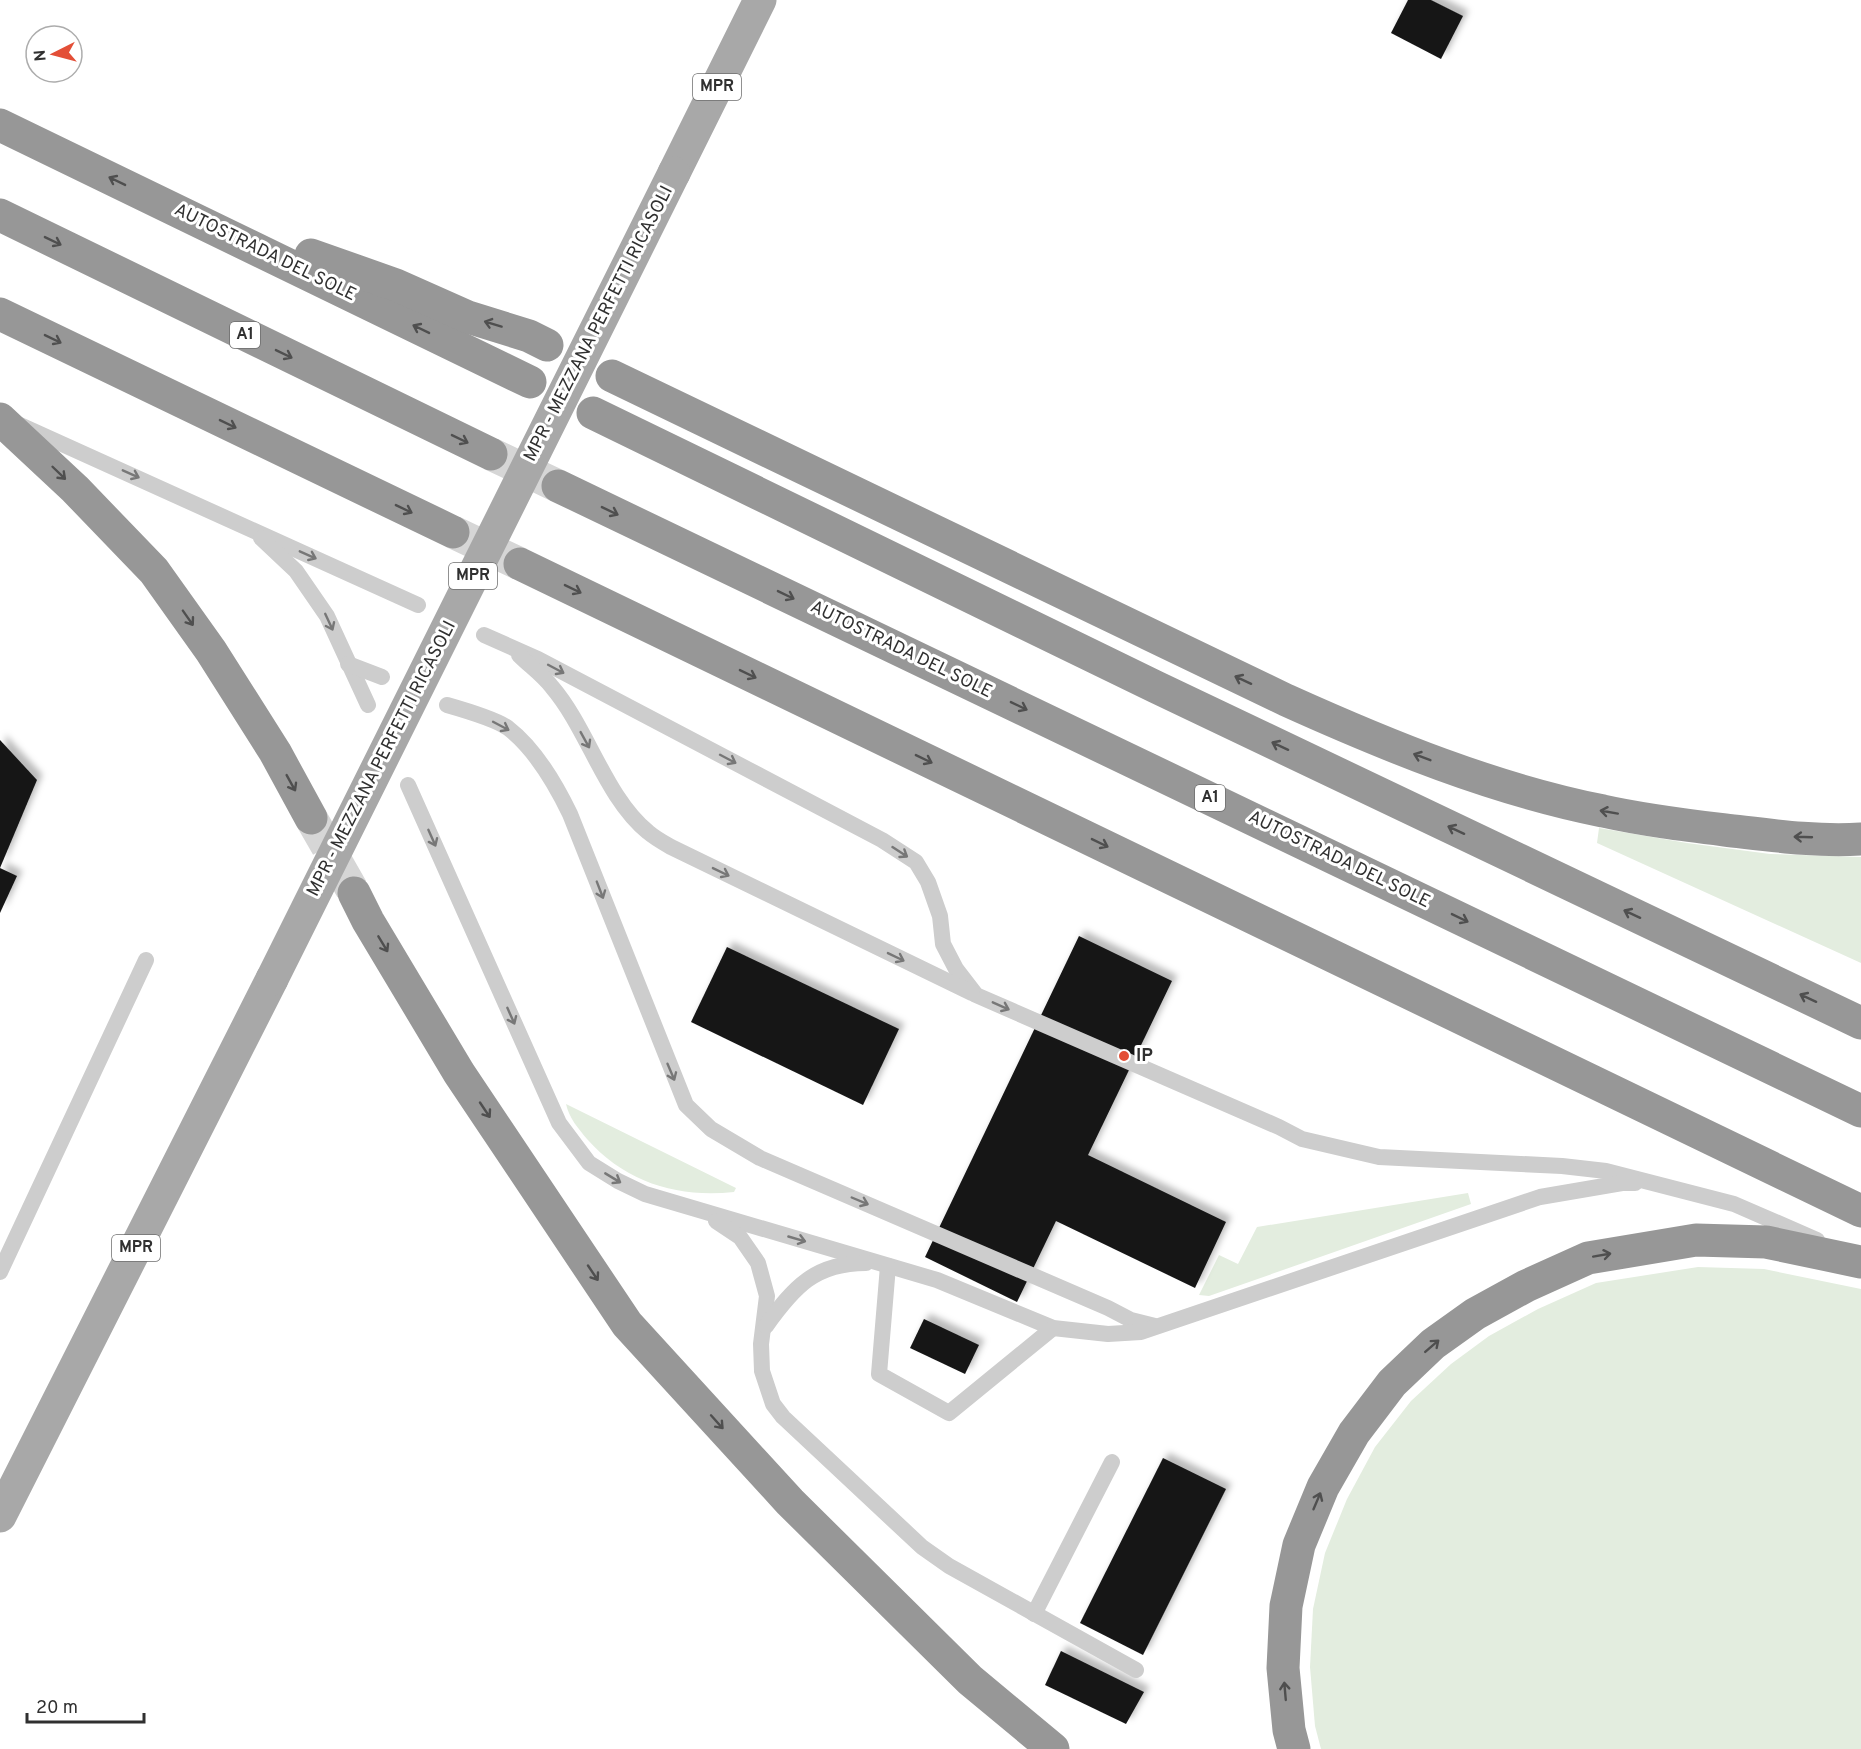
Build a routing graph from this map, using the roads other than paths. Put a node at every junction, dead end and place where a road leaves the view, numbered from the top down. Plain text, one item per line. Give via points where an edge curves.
1 (760, 0) edge
2 (0, 125) edge
3 (170, 206) junction
4 (0, 215) edge
5 (0, 314) edge
6 (547, 345) dead end
7 (612, 376) dead end
8 (530, 382) dead end
9 (593, 413) dead end
10 (0, 418) edge
11 (491, 454) tunnel mouth
12 (558, 486) tunnel mouth
13 (252, 529) junction
14 (453, 532) tunnel mouth
15 (520, 564) tunnel mouth
16 (418, 605) dead end
17 (484, 635) dead end
18 (510, 646) junction
19 (348, 664) junction
20 (382, 677) dead end
21 (368, 705) dead end
22 (447, 705) dead end
23 (408, 785) dead end
24 (311, 818) tunnel mouth
25 (1861, 839) edge
26 (354, 893) tunnel mouth
27 (146, 960) dead end
28 (976, 995) junction
29 (1861, 1023) edge
30 (1861, 1111) edge
31 (1654, 1183) junction
32 (700, 1210) junction
33 (1861, 1211) edge
34 (1861, 1260) edge
35 (883, 1265) junction
36 (0, 1272) edge
37 (1158, 1327) junction
38 (1053, 1328) junction
39 (764, 1329) junction
40 (1112, 1462) dead end
41 (0, 1516) edge
42 (1034, 1614) junction
43 (1136, 1670) dead end
44 (1053, 1749) edge
45 (1294, 1749) edge

1 - 41 main road, MPR - MEZZANA PERFETTI RICASOLI / MPR, bridge
3 -> 2 highway, AUTOSTRADA DEL SOLE
6 -> 3 highway via 468,317 396,285
8 -> 3 highway, AUTOSTRADA DEL SOLE
4 -> 11 highway, A1
5 -> 14 highway
25 -> 7 highway via 1772,836 1603,811 1446,766 1286,700
29 -> 9 highway
10 -> 13 lane
10 -> 24 highway via 154,571 211,651
12 -> 30 highway, AUTOSTRADA DEL SOLE / A1
13 -> 16 lane
13 -> 19 lane via 296,571 327,616
15 -> 33 highway
17 - 18 lane
18 -> 28 lane via 552,687 622,804 647,832 671,848
18 -> 28 lane via 882,840 916,862 940,916 943,944
19 - 20 lane
19 - 21 lane
22 -> 37 lane via 507,728 554,781 686,1105 711,1129 760,1158 1131,1320
23 -> 32 lane via 559,1123 590,1163 609,1175 645,1194
26 -> 44 highway via 459,1073 627,1324 806,1518 970,1680
27 - 36 lane
28 -> 31 lane via 1302,1139 1379,1157 1562,1166 1606,1171
31 - 34 lane via 1734,1204
31 - 37 lane via 1622,1183 1539,1197
32 -> 35 lane
32 - 39 lane via 740,1237 758,1263 768,1296
45 -> 34 highway via 1283,1668 1286,1606 1299,1545 1323,1487 1354,1433 1392,1383 1434,1344 1475,1314 1588,1258 1696,1240 1766,1242
35 - 38 lane via 937,1280
35 - 38 lane via 879,1374 949,1413
35 - 39 lane via 852,1263 828,1268 802,1284 782,1303
37 - 38 lane via 1108,1334
39 - 42 lane via 762,1371 773,1404 783,1417 922,1547
40 - 42 lane
42 - 43 lane

